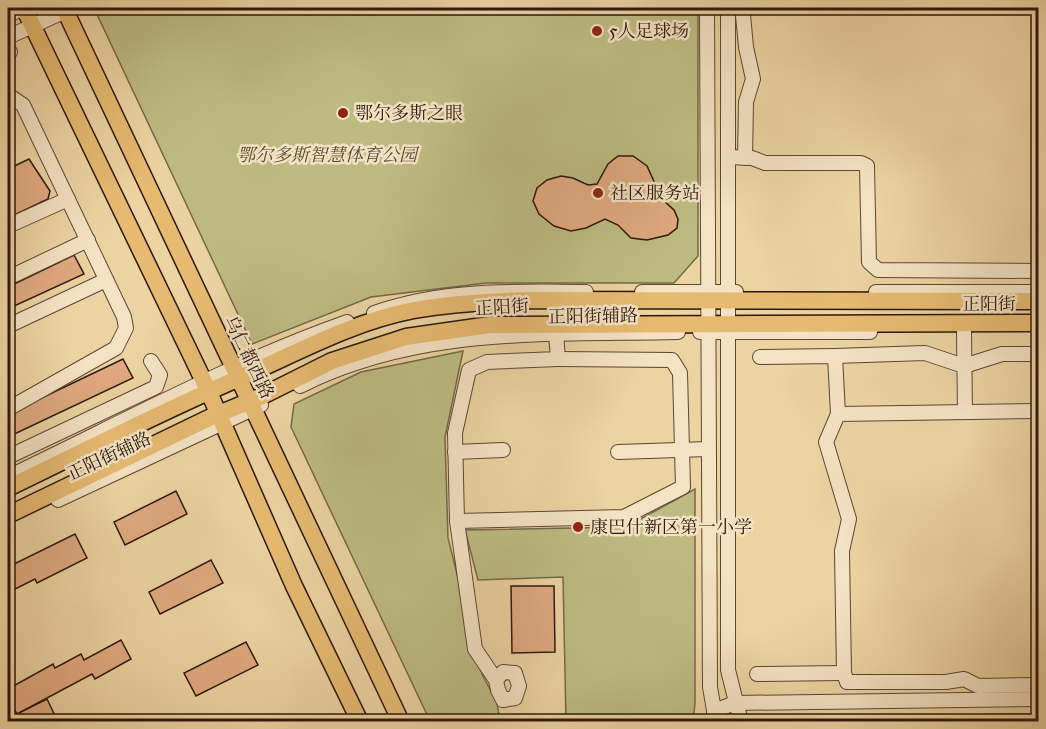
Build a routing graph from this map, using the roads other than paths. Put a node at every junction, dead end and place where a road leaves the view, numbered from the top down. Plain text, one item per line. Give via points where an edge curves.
1 (24, 8) edge
2 (707, 8) edge
3 (728, 8) edge
4 (746, 8) edge
5 (67, 9) edge
6 (8, 15) edge
7 (32, 26) junction
8 (8, 37) edge
9 (8, 95) edge
10 (728, 157) junction
11 (745, 158) junction
12 (68, 199) junction
13 (8, 226) edge
14 (88, 240) junction
15 (1038, 271) edge
16 (8, 278) edge
17 (106, 279) junction
18 (1038, 292) edge
19 (708, 296) junction
20 (728, 297) junction
21 (1038, 301) edge
22 (9, 321) edge
23 (1038, 323) edge
24 (708, 327) junction
25 (728, 328) junction
26 (964, 331) junction
27 (1038, 331) edge
28 (556, 334) junction
29 (1038, 354) edge
30 (835, 356) junction
31 (760, 357) dead end
32 (558, 359) junction
33 (151, 362) dead end
34 (964, 366) junction
35 (236, 374) junction
36 (206, 387) junction
37 (251, 405) junction
38 (8, 409) edge
39 (1038, 411) edge
40 (965, 412) junction
41 (838, 414) junction
42 (220, 419) junction
43 (708, 448) junction
44 (682, 449) junction
45 (503, 450) dead end
46 (455, 452) junction
47 (618, 452) dead end
48 (8, 457) edge
49 (10, 480) edge
50 (8, 515) edge
51 (457, 521) junction
52 (8, 524) edge
53 (843, 673) junction
54 (757, 674) dead end
55 (964, 679) junction
56 (496, 680) dead end
57 (1038, 685) edge
58 (1038, 699) edge
59 (963, 700) junction
60 (735, 703) junction
61 (715, 716) edge
62 (1038, 721) edge
63 (360, 722) edge
64 (401, 722) edge
65 (741, 722) edge
66 (972, 722) edge

1 - 6 street
1 - 7 main road
2 - 19 street
3 - 10 street
4 - 11 street via 746,47 753,79 746,102
5 - 7 street
5 - 35 main road, 乌仁都西路
7 - 8 street
7 - 36 main road
9 - 12 street via 23,105
10 - 11 street
10 - 20 street
11 - 15 street via 765,163 867,166 869,262 878,270
12 - 13 street
12 - 14 street
14 - 16 street
14 - 17 street
17 - 22 street
17 - 38 street via 126,328 116,348
18 - 20 street
19 - 20 main road
19 - 24 street
19 - 35 main road via 468,302 413,310
20 - 21 main road
20 - 25 street
23 - 25 main road, 正阳街
24 - 25 main road, 正阳街
24 - 28 street, 正阳街辅路
24 - 37 main road, 正阳街 via 490,325 406,337 332,361
24 - 43 street
25 - 26 street
25 - 60 street via 728,670
26 - 27 street
26 - 34 street
28 - 32 street
28 - 37 street, 正阳街辅路 via 494,335 418,345 346,366
29 - 34 street via 1002,354
30 - 31 street
30 - 34 street via 925,353
30 - 41 street
32 - 44 street via 672,360 680,373
32 - 46 street via 487,362 469,370 455,433
33 - 48 street via 160,375 156,387
34 - 40 street
35 - 36 main road
35 - 37 main road, 乌仁都西路
36 - 42 main road
36 - 49 main road
37 - 42 main road, 正阳街
37 - 64 main road, 乌仁都西路
39 - 40 street
40 - 41 street
41 - 53 street via 826,442 849,519 842,551
42 - 50 main road, 正阳街
42 - 52 street, 正阳街辅路
42 - 63 main road
43 - 44 street
43 - 61 street via 710,687
44 - 47 street
44 - 51 street via 683,486 624,517
45 - 46 street
46 - 51 street
48 - 49 street
51 - 56 street via 475,649
53 - 54 street
53 - 55 street via 848,682
55 - 57 street via 978,686
55 - 59 street
58 - 59 street
59 - 60 street
60 - 61 street
60 - 65 street
62 - 66 street

